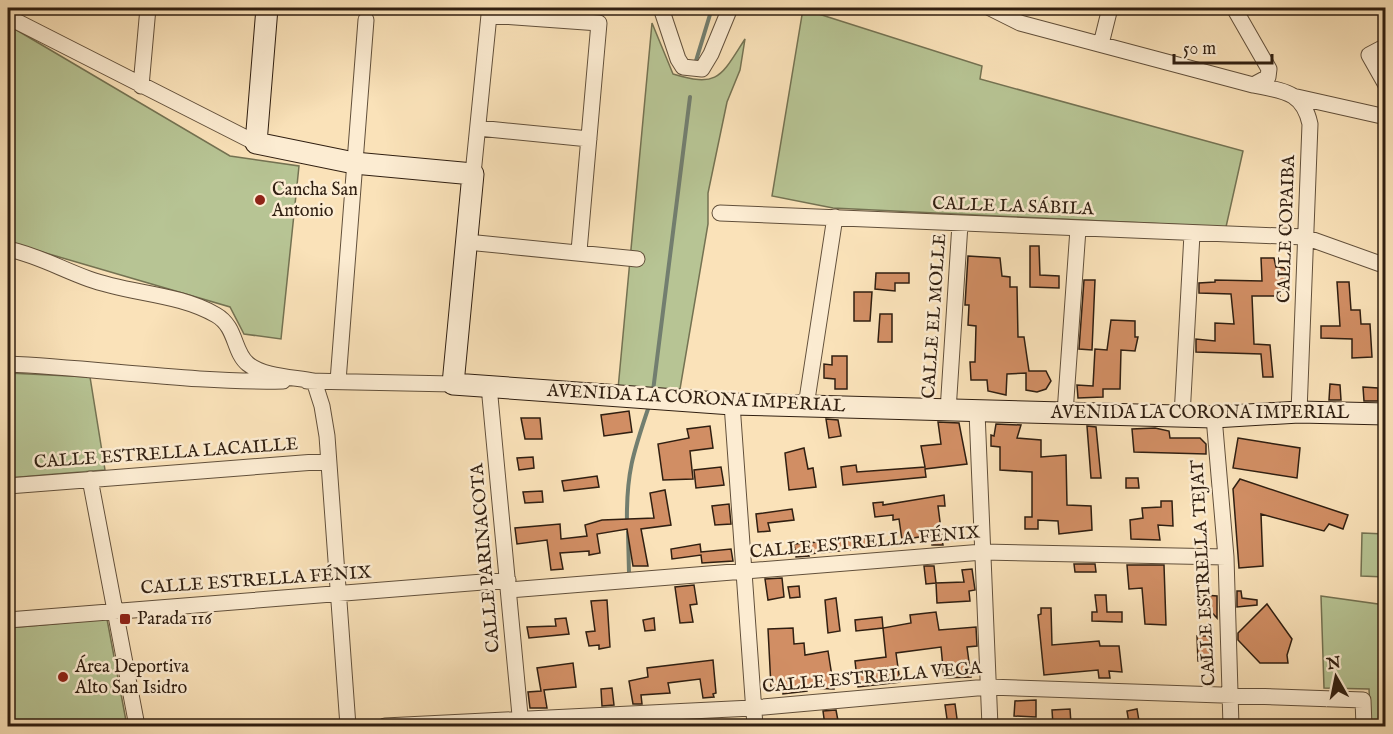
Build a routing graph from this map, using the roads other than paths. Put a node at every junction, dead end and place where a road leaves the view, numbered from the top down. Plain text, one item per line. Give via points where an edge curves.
1 (148, 8) edge
2 (267, 8) edge
3 (661, 8) edge
4 (730, 8) edge
5 (990, 8) edge
6 (1110, 8) edge
7 (1234, 8) edge
8 (13, 15) edge
9 (366, 20) dead end
10 (1101, 44) junction
11 (1386, 46) edge
12 (1254, 85) junction
13 (1386, 85) edge
14 (141, 86) junction
15 (1297, 97) junction
16 (1386, 117) edge
17 (478, 128) junction
18 (589, 139) junction
19 (256, 144) junction
20 (354, 163) junction
21 (473, 174) junction
22 (720, 213) dead end
23 (835, 217) junction
24 (960, 224) junction
25 (1078, 229) junction
26 (1192, 234) junction
27 (1305, 237) junction
28 (467, 242) junction
29 (8, 249) edge
30 (579, 251) junction
31 (637, 259) dead end
32 (1386, 266) edge
33 (8, 364) edge
34 (314, 381) junction
35 (338, 381) junction
36 (453, 384) junction
37 (489, 386) junction
38 (732, 404) junction
39 (806, 406) junction
40 (948, 411) junction
41 (977, 412) junction
42 (1299, 412) junction
43 (1065, 413) junction
44 (1386, 414) edge
45 (1182, 416) junction
46 (1214, 417) junction
47 (328, 461) junction
48 (90, 479) junction
49 (8, 486) edge
50 (983, 552) junction
51 (1226, 557) junction
52 (744, 573) junction
53 (508, 585) junction
54 (337, 595) junction
55 (117, 612) junction
56 (8, 620) edge
57 (988, 687) junction
58 (1230, 694) junction
59 (752, 708) junction
60 (520, 723) edge
61 (137, 726) edge
62 (348, 726) edge
63 (385, 726) edge
64 (755, 726) edge
65 (990, 726) edge
66 (1231, 726) edge
67 (1364, 726) edge

1 - 14 street
2 - 19 street
3 - 4 street via 683,67 702,69
5 - 10 street via 1020,23
6 - 10 street
7 - 12 street via 1269,69 1268,77
8 - 14 street
9 - 20 street
10 - 12 street
11 - 13 street via 1369,56
12 - 15 street
14 - 19 street
15 - 16 street
15 - 27 street, CALLE COPAIBA via 1307,109 1310,124
17 - 18 street
17 - 18 street via 489,15 599,23
17 - 21 street
18 - 30 street
19 - 20 street
20 - 21 street
20 - 35 street
21 - 28 street
22 - 23 street, CALLE LA SÁBILA
23 - 24 street, CALLE LA SÁBILA
23 - 39 street
24 - 25 street, CALLE LA SÁBILA
24 - 40 street, CALLE EL MOLLE
25 - 26 street, CALLE LA SÁBILA
25 - 43 street
26 - 27 street, CALLE LA SÁBILA
26 - 45 street
27 - 32 street, CALLE LA SÁBILA
27 - 42 street, CALLE COPAIBA
28 - 30 street
28 - 36 street
29 - 34 street via 89,279 162,296 218,316 229,326 246,363
30 - 31 street
33 - 34 street, AVENIDA LA CORONA IMPERIAL via 252,382
34 - 35 street, AVENIDA LA CORONA IMPERIAL
34 - 47 street via 322,406
35 - 36 street, AVENIDA LA CORONA IMPERIAL
36 - 37 street, AVENIDA LA CORONA IMPERIAL
37 - 38 street, AVENIDA LA CORONA IMPERIAL
37 - 53 street, CALLE PARINACOTA
38 - 39 street, AVENIDA LA CORONA IMPERIAL
38 - 52 street
39 - 40 street, AVENIDA LA CORONA IMPERIAL
40 - 41 street, AVENIDA LA CORONA IMPERIAL
41 - 43 street, AVENIDA LA CORONA IMPERIAL
41 - 50 street
42 - 44 street, AVENIDA LA CORONA IMPERIAL
42 - 46 street, AVENIDA LA CORONA IMPERIAL
43 - 45 street, AVENIDA LA CORONA IMPERIAL
45 - 46 street, AVENIDA LA CORONA IMPERIAL
46 - 51 street, CALLE ESTRELLA TEJAT
47 - 48 street, CALLE ESTRELLA LACAILLE
47 - 54 street
48 - 49 street, CALLE ESTRELLA LACAILLE
48 - 55 street
50 - 51 street, CALLE ESTRELLA FÉNIX
50 - 52 street, CALLE ESTRELLA FÉNIX
50 - 57 street
51 - 58 street, CALLE ESTRELLA TEJAT
52 - 53 street, CALLE ESTRELLA FÉNIX
52 - 59 street
53 - 54 street, CALLE ESTRELLA FÉNIX
53 - 60 street, CALLE PARINACOTA
54 - 55 street, CALLE ESTRELLA FÉNIX
54 - 62 street
55 - 56 street, CALLE ESTRELLA FÉNIX
55 - 61 street
57 - 58 street, CALLE ESTRELLA VEGA
57 - 59 street, CALLE ESTRELLA VEGA
57 - 65 street
58 - 66 street, CALLE ESTRELLA TEJAT
58 - 67 street, CALLE ESTRELLA VEGA via 1363,700
59 - 60 street, CALLE ESTRELLA VEGA
59 - 64 street
60 - 63 street, CALLE ESTRELLA VEGA

